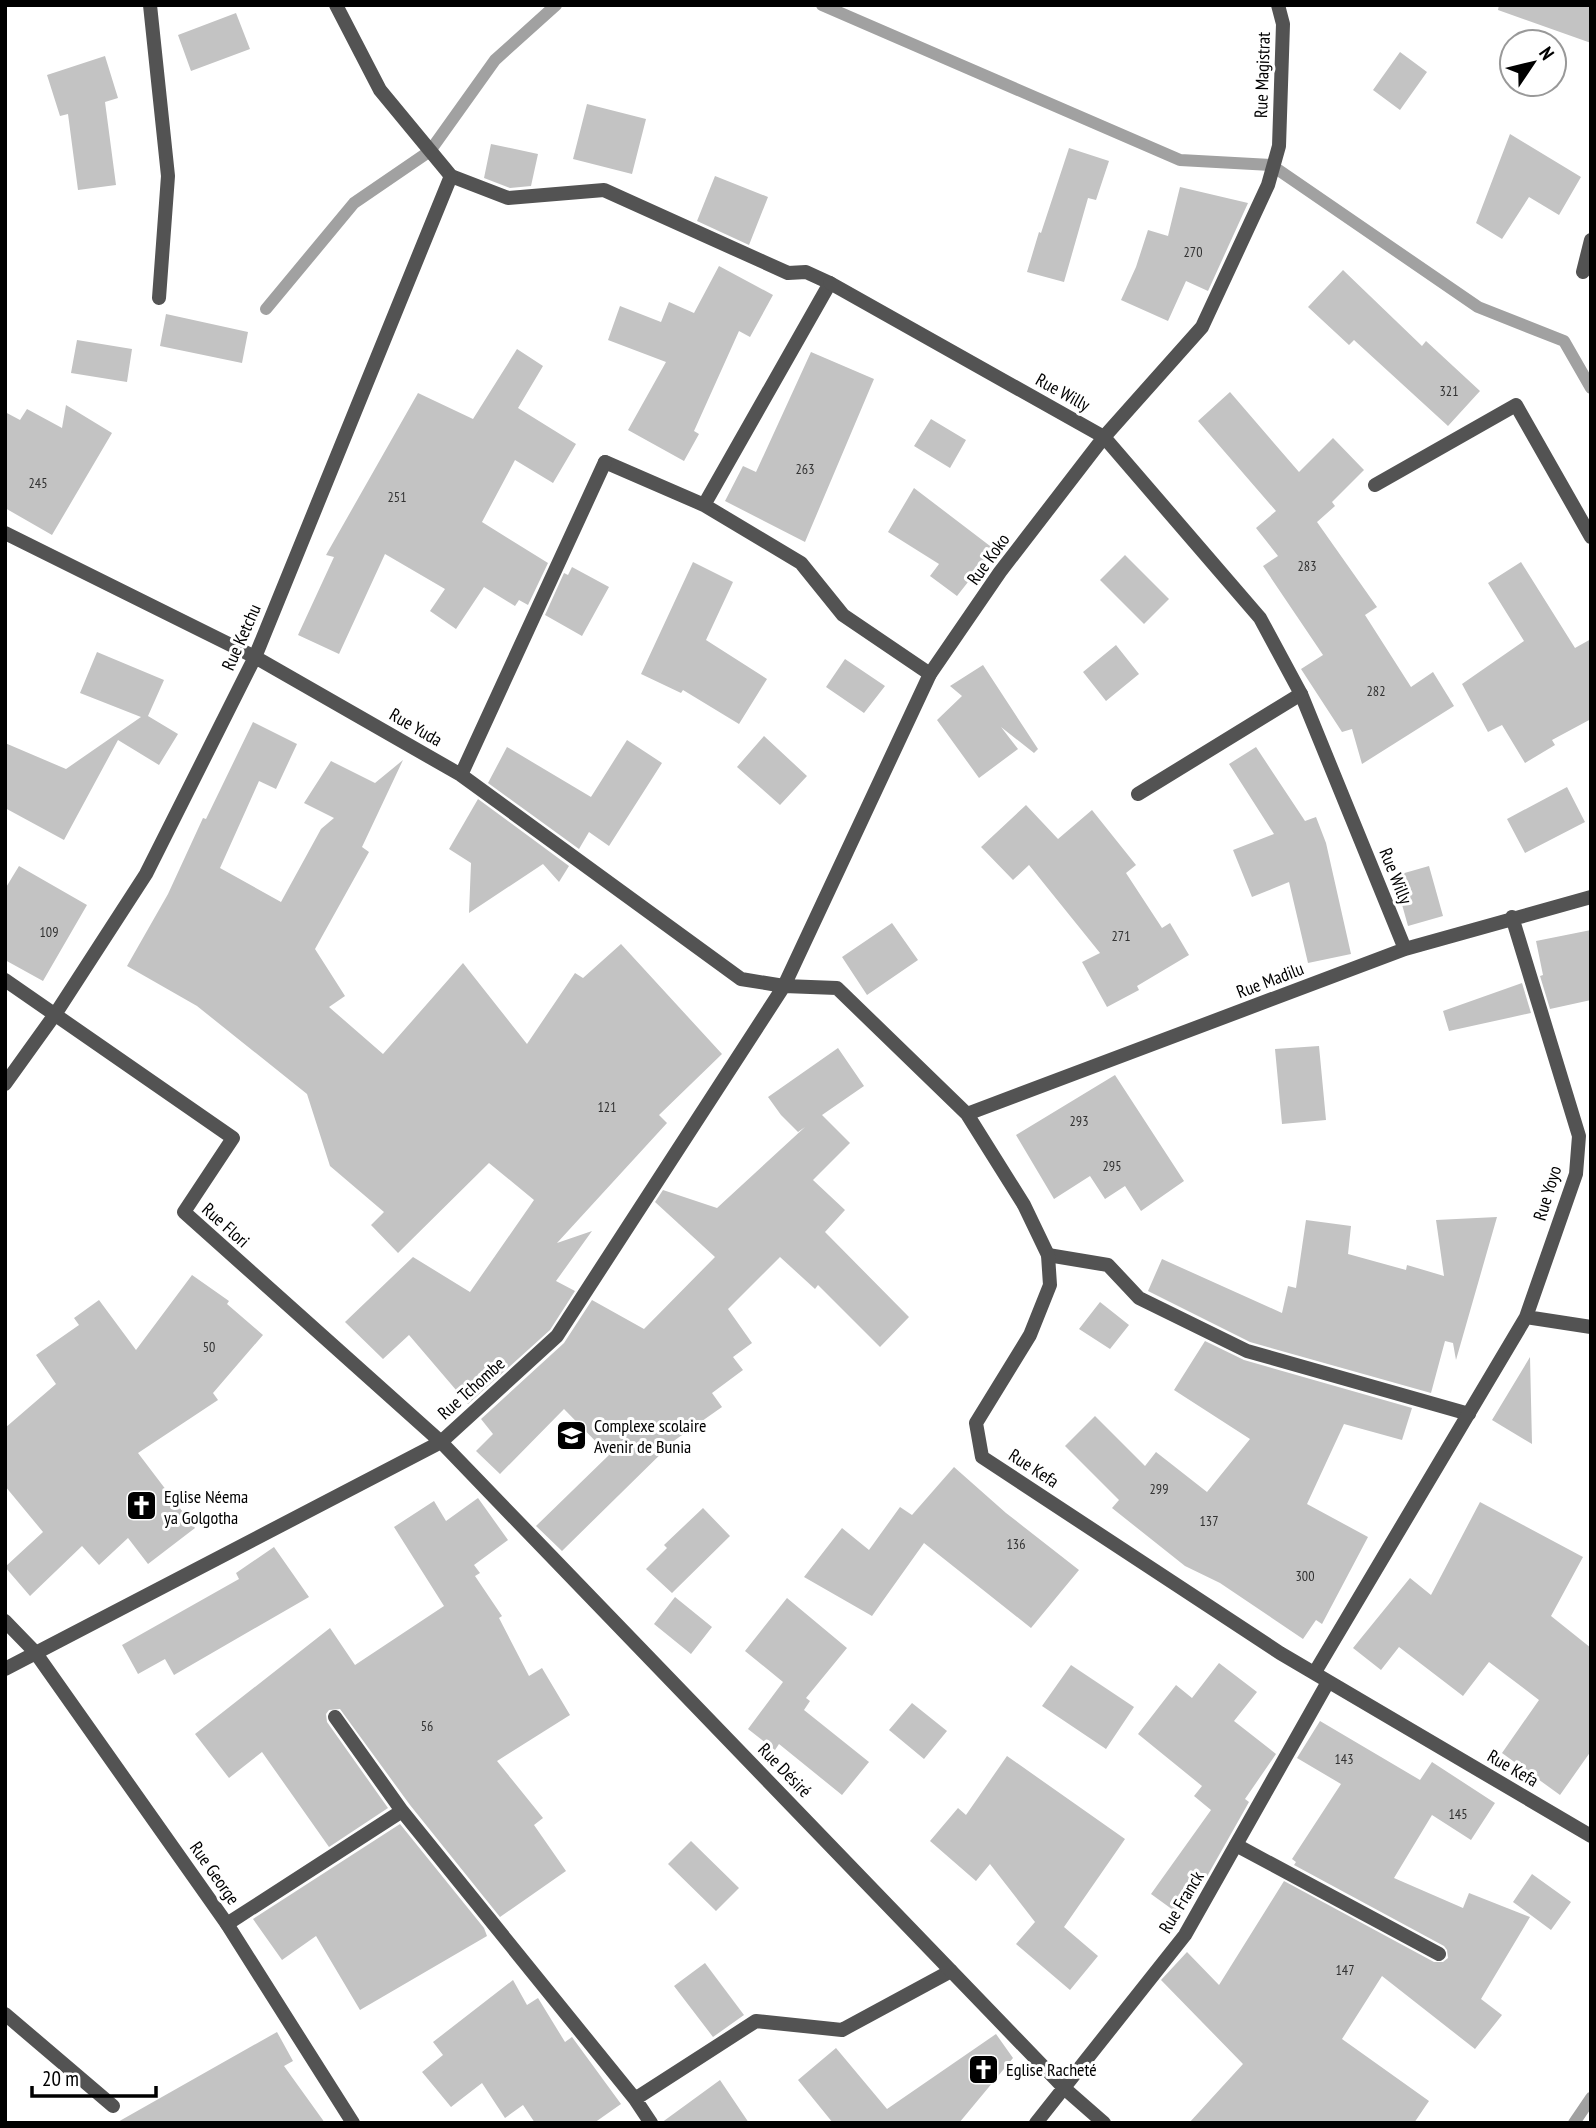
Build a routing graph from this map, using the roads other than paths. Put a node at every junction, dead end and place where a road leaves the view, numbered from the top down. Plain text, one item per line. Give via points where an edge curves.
1 (150, 5) edge
2 (336, 5) edge
3 (1278, 5) edge
4 (451, 176) junction
5 (1268, 185) joint
6 (1591, 240) edge
7 (1583, 272) dead end
8 (830, 283) junction
9 (159, 298) dead end
10 (1104, 437) junction
11 (1375, 485) dead end
12 (704, 505) junction
13 (5, 533) edge
14 (1591, 537) edge
15 (255, 657) junction
16 (930, 674) junction
17 (1301, 694) junction
18 (461, 775) junction
19 (1138, 794) dead end
20 (1591, 897) edge
21 (1512, 917) junction
22 (1405, 949) junction
23 (5, 980) edge
24 (784, 986) junction
25 (55, 1013) junction
26 (5, 1084) edge
27 (967, 1114) junction
28 (1048, 1255) junction
29 (1526, 1317) junction
30 (1591, 1327) edge
31 (1469, 1414) junction
32 (441, 1442) junction
33 (5, 1621) edge
34 (35, 1652) junction
35 (5, 1669) edge
36 (1315, 1672) junction
37 (1328, 1682) junction
38 (335, 1717) dead end
39 (402, 1811) junction
40 (1591, 1836) edge
41 (1236, 1845) junction
42 (227, 1924) junction
43 (1439, 1954) dead end
44 (951, 1971) junction
45 (5, 2014) edge
46 (1064, 2088) junction
47 (635, 2099) junction
48 (113, 2106) dead end
49 (353, 2123) edge
50 (651, 2123) edge
51 (1036, 2123) edge
52 (1104, 2123) edge

1 - 9 street via 168,176
2 - 4 street via 380,90
3 - 5 street, Rue Magistrat via 1283,24 1279,145
4 - 8 street, Rue Willy via 508,198 604,191 788,273 806,272
4 - 15 street, Rue Ketchu
5 - 10 street, Rue Koko via 1202,327
6 - 7 street
8 - 10 street, Rue Willy
8 - 12 street
10 - 16 street, Rue Koko via 1000,572
10 - 17 street, Rue Willy via 1260,618
11 - 14 street via 1516,405
12 - 16 street via 801,563 843,615
12 - 18 street via 604,463
13 - 15 street, Rue Yuda
15 - 18 street, Rue Yuda
15 - 25 street, Rue Ketchu via 146,874
16 - 24 street, Rue Koko
17 - 19 street
17 - 22 street, Rue Willy
18 - 24 street, Rue Yuda via 741,979
20 - 21 street, Rue Madilu
21 - 22 street, Rue Madilu
21 - 29 street, Rue Yoyo via 1578,1136 1576,1174
22 - 27 street, Rue Madilu
23 - 25 street
24 - 27 street, Rue Kefa via 837,988
24 - 32 street, Rue Tchombe via 558,1336
25 - 26 street, Rue Ketchu
25 - 32 street, Rue Flori via 233,1138 184,1212
27 - 28 street, Rue Kefa via 1024,1205
28 - 31 street via 1108,1265 1139,1298 1247,1351
28 - 36 street, Rue Kefa via 1050,1285 1030,1335 976,1423 982,1457
29 - 30 street
29 - 31 street, Rue Yoyo
31 - 36 street, Rue Yoyo
32 - 34 street, Rue Tchombe
32 - 44 street, Rue Désiré
33 - 34 street, Rue George
34 - 35 street, Rue Tchombe
34 - 42 street, Rue George
36 - 37 street, Rue Kefa
37 - 40 street, Rue Kefa
37 - 41 street, Rue Franck
38 - 39 street
39 - 42 street
39 - 47 street
41 - 43 street
41 - 46 street, Rue Franck via 1185,1935
42 - 49 street, Rue George
44 - 46 street, Rue Désiré
44 - 47 street via 842,2030 756,2021
45 - 48 street
46 - 51 street, Rue Franck
46 - 52 street, Rue Désiré
47 - 50 street

